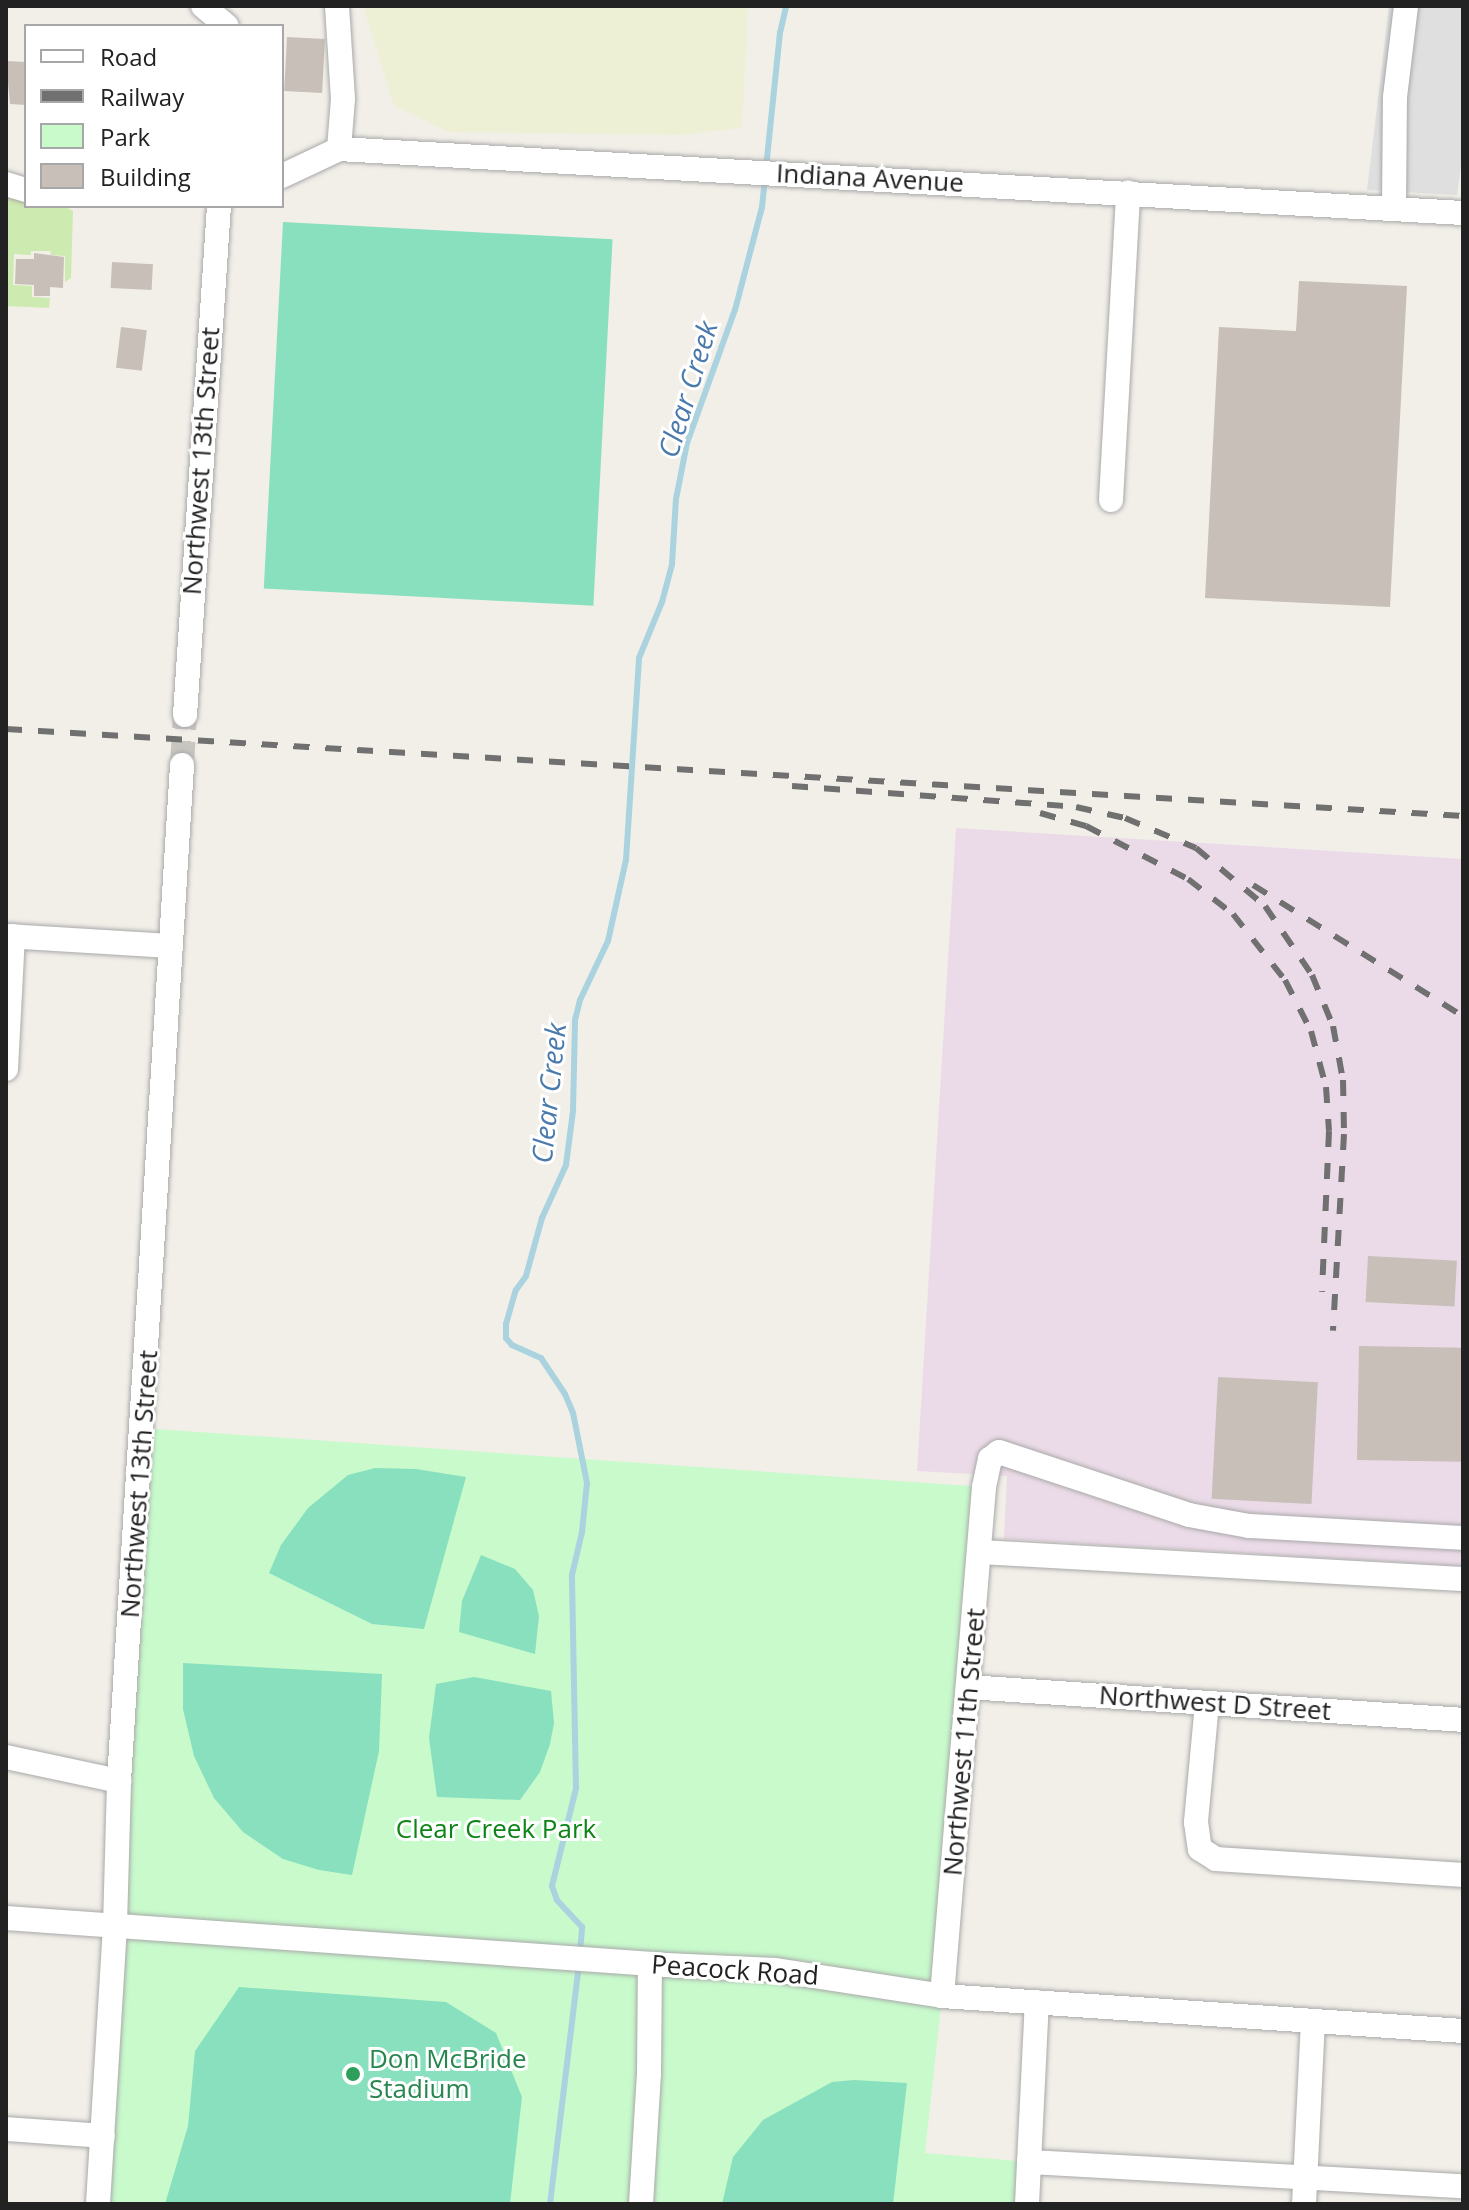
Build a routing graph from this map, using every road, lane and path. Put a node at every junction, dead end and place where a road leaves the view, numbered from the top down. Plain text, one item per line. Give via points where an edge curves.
1 (203, 6) edge
2 (337, 6) edge
3 (1406, 6) edge
4 (225, 24) edge
5 (339, 149) junction
6 (284, 175) edge
7 (1128, 192) junction
8 (219, 208) edge
9 (1394, 208) junction
10 (1463, 213) edge
11 (1111, 500) dead end
12 (185, 715) tunnel mouth
13 (182, 765) tunnel mouth
14 (10, 936) edge
15 (171, 946) junction
16 (6, 1069) edge
17 (1463, 1538) edge
18 (979, 1552) junction
19 (1463, 1579) edge
20 (968, 1687) junction
21 (1207, 1703) junction
22 (1463, 1720) edge
23 (6, 1757) edge
24 (119, 1781) junction
25 (1463, 1875) edge
26 (6, 1918) edge
27 (115, 1926) junction
28 (643, 1964) junction
29 (942, 1996) junction
30 (1037, 2002) junction
31 (1313, 2022) junction
32 (1463, 2031) edge
33 (6, 2129) edge
34 (103, 2136) junction
35 (1029, 2162) junction
36 (1305, 2178) junction
37 (1463, 2186) edge
38 (98, 2204) edge
39 (641, 2204) edge
40 (1027, 2204) edge
41 (1304, 2204) edge

1 - 4 street
2 - 5 street via 343,99
3 - 9 street via 1395,97
5 - 6 street, Indiana Avenue
5 - 7 street, Indiana Avenue
7 - 9 street, Indiana Avenue
7 - 11 street
8 - 12 street, Northwest 13th Street
9 - 10 street, Indiana Avenue
13 - 15 street, Northwest 13th Street
14 - 15 street
14 - 16 street
15 - 24 street, Northwest 13th Street
17 - 18 street, Northwest 11th Street via 1249,1526 1189,1515 999,1452 986,1467
18 - 19 street
18 - 20 street, Northwest 11th Street
20 - 21 street, Northwest D Street
20 - 29 street, Northwest 11th Street
21 - 22 street, Northwest D Street
21 - 25 street via 1196,1822 1200,1849 1216,1859
23 - 24 street
24 - 27 street, Northwest 13th Street
26 - 27 street, Peacock Road
27 - 28 street, Peacock Road
27 - 34 street, Northwest 13th Street
28 - 29 street, Peacock Road via 775,1970
28 - 39 street via 649,2074
29 - 30 street, Peacock Road
30 - 31 street, Peacock Road
30 - 35 street
31 - 32 street, Peacock Road
31 - 36 street
33 - 34 street
34 - 38 street, Northwest 13th Street
35 - 36 street
35 - 40 street
36 - 37 street
36 - 41 street

